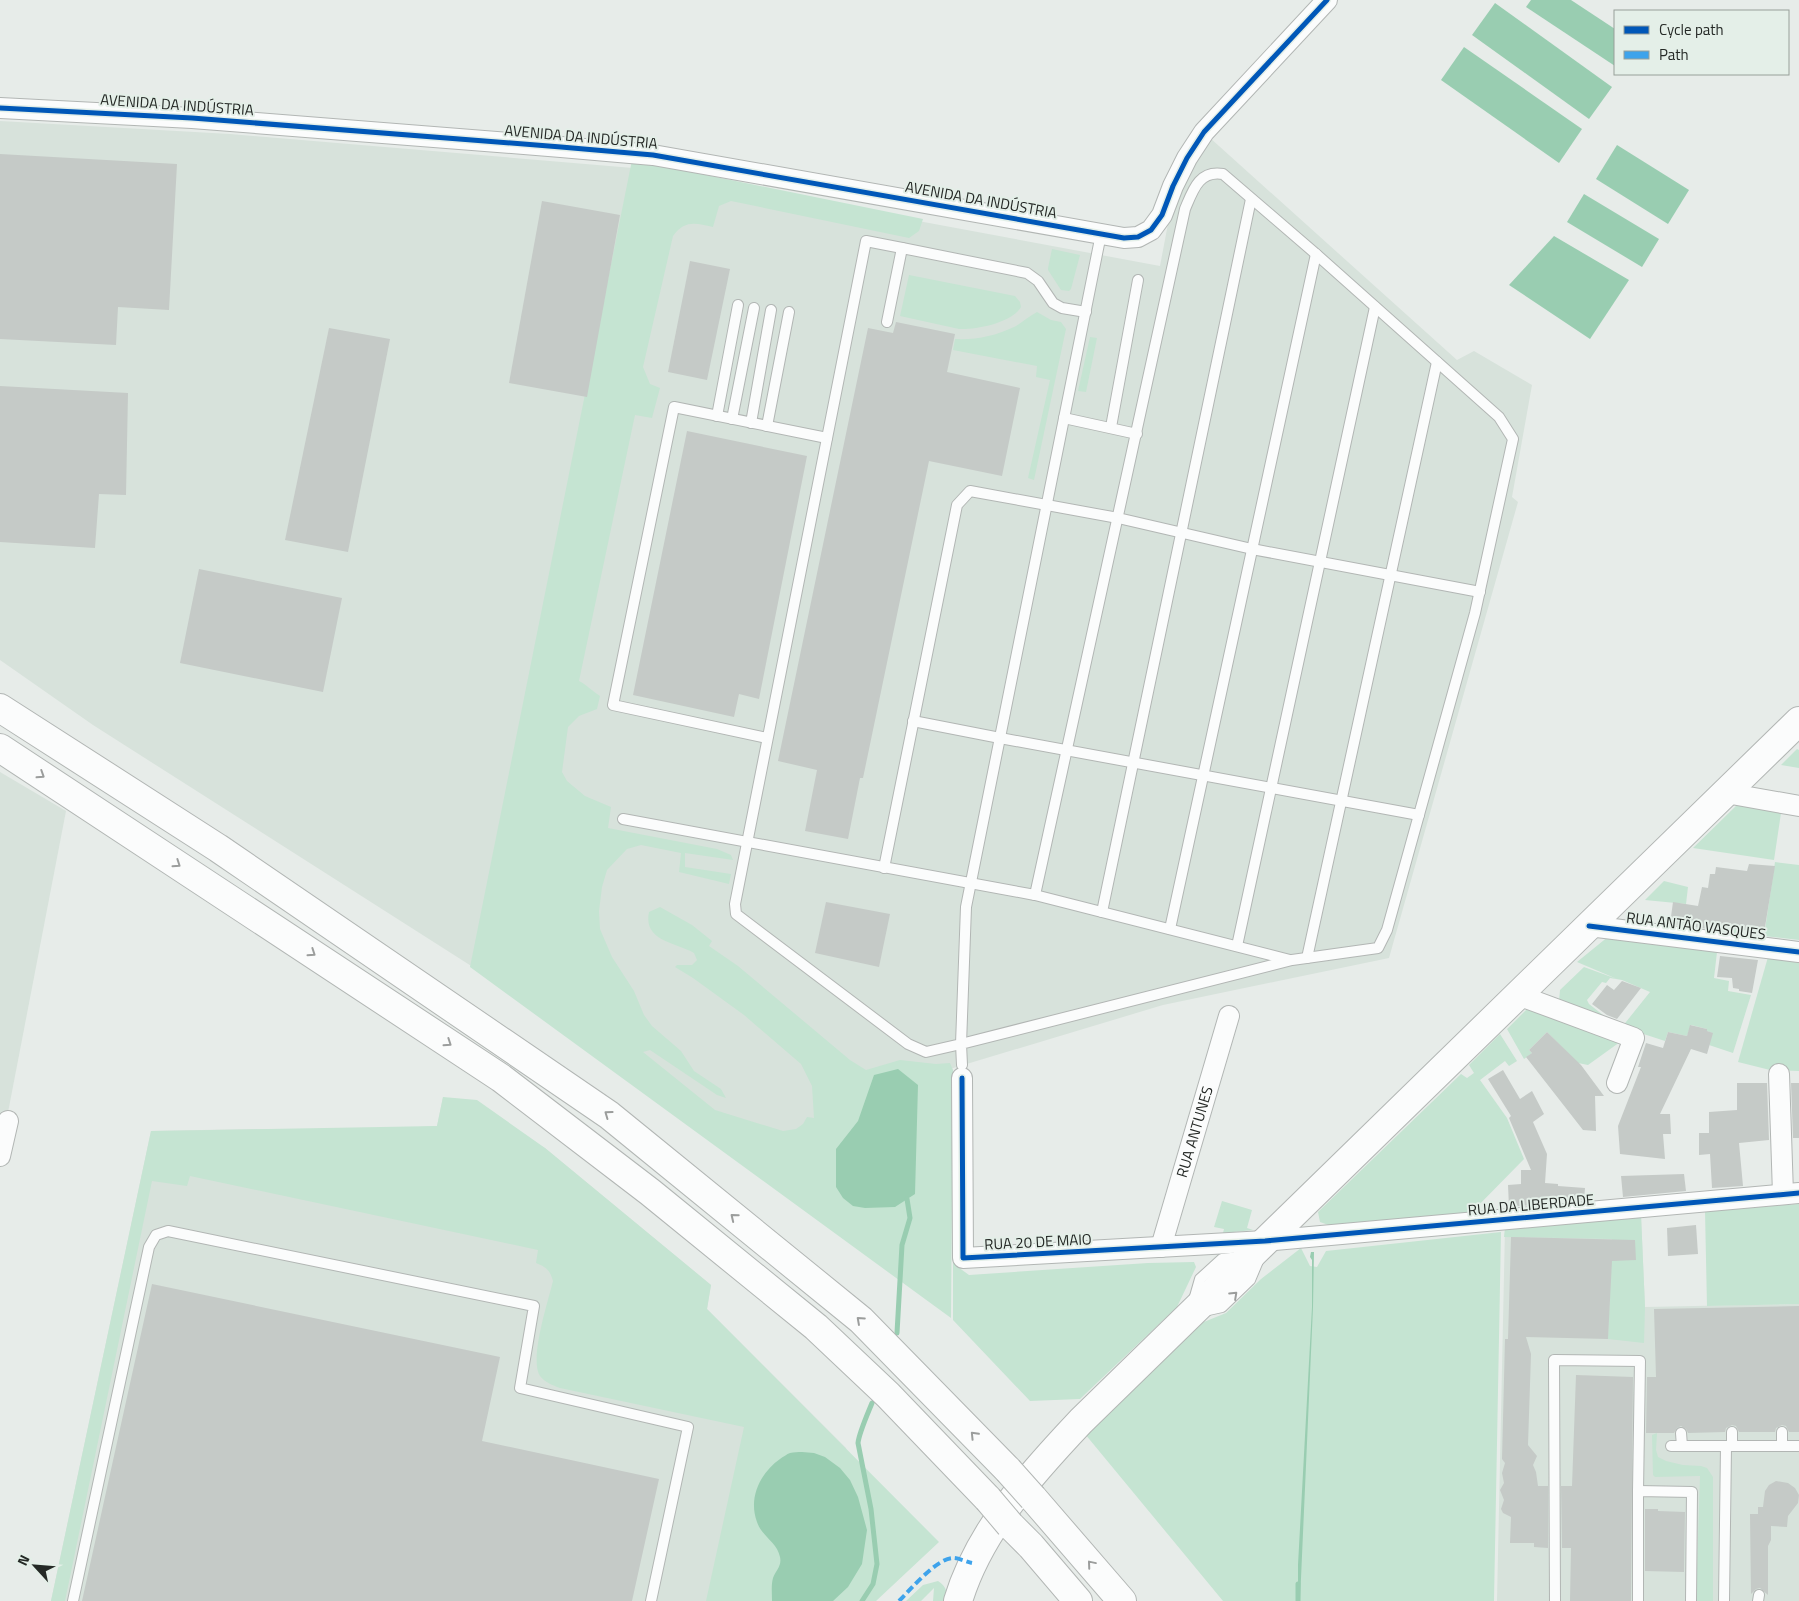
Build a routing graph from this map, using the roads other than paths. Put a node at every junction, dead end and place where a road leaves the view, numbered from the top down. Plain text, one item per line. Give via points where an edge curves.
1 (1327, 0) edge
2 (0, 108) edge
3 (1251, 199) junction
4 (1101, 234) junction
5 (902, 248) junction
6 (1316, 254) junction
7 (1138, 280) dead end
8 (738, 305) dead end
9 (1375, 307) junction
10 (754, 308) dead end
11 (771, 310) dead end
12 (788, 312) dead end
13 (1086, 312) junction
14 (887, 322) dead end
15 (1438, 362) junction
16 (717, 416) junction
17 (1064, 418) junction
18 (732, 419) junction
19 (751, 423) junction
20 (767, 426) junction
21 (1110, 427) junction
22 (1137, 434) junction
23 (826, 438) junction
24 (1046, 504) junction
25 (1118, 518) junction
26 (1182, 532) junction
27 (1252, 549) junction
28 (1320, 563) junction
29 (1390, 576) junction
30 (1480, 592) junction
31 (0, 708) edge
32 (914, 721) junction
33 (1799, 721) edge
34 (767, 738) junction
35 (1000, 738) junction
36 (0, 748) edge
37 (1066, 750) junction
38 (1134, 763) junction
39 (1204, 776) junction
40 (1272, 788) junction
41 (1726, 793) junction
42 (1342, 801) junction
43 (1799, 806) edge
44 (1419, 815) junction
45 (623, 819) dead end
46 (746, 842) junction
47 (884, 868) junction
48 (970, 883) junction
49 (1035, 895) junction
50 (1102, 912) junction
51 (1589, 926) junction
52 (1170, 930) junction
53 (1237, 946) junction
54 (1799, 952) edge
55 (1307, 958) junction
56 (1292, 960) junction
57 (1518, 995) junction
58 (1229, 1016) dead end
59 (961, 1044) junction
60 (962, 1072) joint
61 (1779, 1074) dead end
62 (1618, 1083) dead end
63 (8, 1121) dead end
64 (0, 1156) edge
65 (1791, 1194) edge
66 (1161, 1247) junction
67 (1258, 1249) junction
68 (1732, 1432) dead end
69 (1782, 1432) dead end
70 (1681, 1433) dead end
71 (1671, 1446) dead end
72 (1682, 1446) junction
73 (1729, 1446) junction
74 (1782, 1446) junction
75 (1799, 1446) edge
76 (1638, 1491) junction
77 (73, 1601) edge
78 (651, 1601) edge
79 (958, 1601) edge
80 (1078, 1601) edge
81 (1122, 1601) edge
82 (1555, 1601) edge
83 (1638, 1601) edge
84 (1691, 1601) edge
85 (1724, 1601) edge

1 - 4 street, AVENIDA DA INDÚSTRIA via 1204,132 1187,158 1162,215 1151,230 1138,237
2 - 4 street, AVENIDA DA INDÚSTRIA via 192,118 653,156
3 - 6 lane
3 - 22 lane via 1223,174 1206,175 1194,187 1184,217
3 - 26 lane
4 - 13 lane
5 - 13 lane via 1026,273 1038,281 1053,303
5 - 14 lane
5 - 23 lane via 866,241
6 - 9 lane
6 - 27 lane
7 - 21 lane
8 - 16 lane
9 - 15 lane
9 - 28 lane
10 - 18 lane
11 - 19 lane
12 - 20 lane
13 - 17 lane
15 - 29 lane
15 - 30 lane via 1499,417 1513,439
16 - 18 lane
16 - 34 lane via 674,407 613,705
17 - 21 lane
17 - 24 lane
18 - 19 lane
19 - 20 lane
20 - 23 lane
21 - 22 lane
22 - 25 lane
23 - 34 lane
24 - 25 lane
24 - 32 lane via 970,491 957,504
24 - 35 lane
25 - 26 lane
25 - 37 lane
26 - 27 lane
26 - 38 lane
27 - 28 lane
27 - 39 lane
28 - 29 lane
28 - 40 lane
29 - 30 lane
29 - 42 lane
30 - 44 lane
81 -> 31 main road, bridge via 1008,1470 861,1320 609,1115 218,848
32 - 35 lane
32 - 47 lane
33 - 41 main road
34 - 46 lane
35 - 37 lane
35 - 48 lane
36 -> 80 main road, bridge via 500,1078 642,1186 822,1333 888,1395 1031,1546
37 - 38 lane
37 - 49 lane
38 - 39 lane
38 - 50 lane
39 - 40 lane
39 - 52 lane
40 - 42 lane
40 - 53 lane
41 - 43 street
41 - 51 main road
42 - 44 lane
42 - 55 lane
44 - 55 lane via 1387,930 1378,948
45 - 46 lane
46 - 47 lane
46 - 59 lane via 736,914 908,1044 926,1052
47 - 48 lane
48 - 49 lane
48 - 59 lane via 966,907
49 - 50 lane
50 - 52 lane
51 - 54 street, RUA ANTÃO VASQUES
51 - 57 main road
52 - 53 lane
53 - 56 lane
55 - 56 lane
56 - 59 lane
57 - 62 street via 1634,1038
57 - 67 main road
58 - 66 street, RUA ANTUNES
59 - 60 lane
60 - 66 street, RUA 20 DE MAIO via 963,1258
61 - 65 street
63 - 64 street
65 - 67 street, RUA DA LIBERDADE
66 - 67 street, RUA 20 DE MAIO
67 - 79 main road via 1081,1421 1034,1474 989,1533 972,1563
68 - 73 lane
69 - 74 lane
70 - 72 lane
71 - 72 lane
72 - 73 lane
73 - 74 lane
73 - 85 lane
74 - 75 lane
76 - 82 lane via 1640,1361 1554,1360
76 - 83 lane
76 - 84 lane via 1692,1492
77 - 78 lane via 149,1247 156,1234 168,1231 534,1306 520,1388 688,1427

